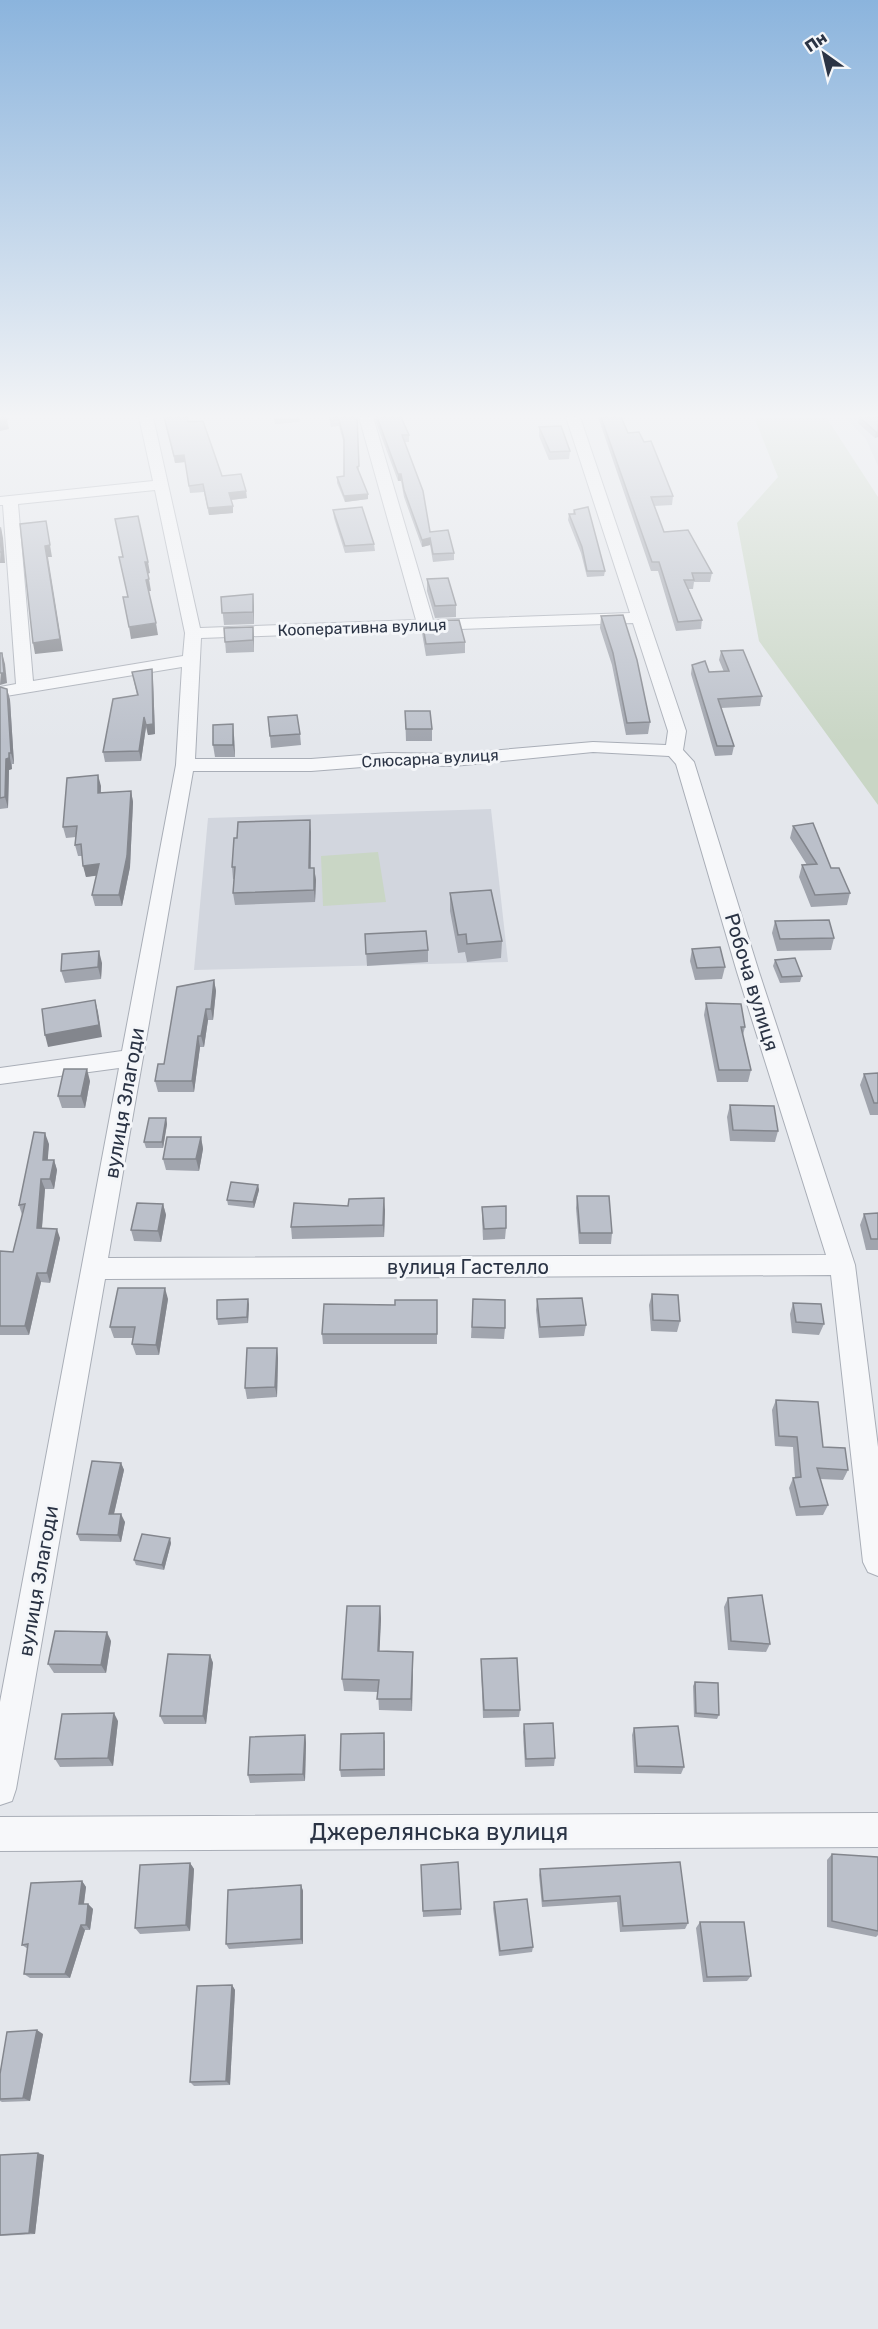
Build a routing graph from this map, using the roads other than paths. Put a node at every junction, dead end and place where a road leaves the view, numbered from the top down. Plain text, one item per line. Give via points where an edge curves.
1 (8, 526) edge
2 (170, 526) edge
3 (397, 526) edge
4 (609, 526) edge
5 (639, 618) junction
6 (426, 625) junction
7 (193, 633) junction
8 (192, 660) junction
9 (25, 687) junction
10 (0, 692) edge
11 (674, 751) junction
12 (185, 765) junction
13 (132, 1058) junction
14 (0, 1076) edge
15 (842, 1265) junction
16 (94, 1269) junction
17 (878, 1562) edge
18 (0, 1789) edge
19 (878, 1830) edge
20 (0, 1834) edge

1 - 9 street
2 - 7 street, вулиця Злагоди
3 - 6 street
4 - 5 street
5 - 6 street, Кооперативна вулиця
5 - 11 street via 677,731
6 - 7 street, Кооперативна вулиця
7 - 8 street, вулиця Злагоди
8 - 9 street
8 - 12 street, вулиця Злагоди
9 - 10 street
11 - 12 street, Слюсарна вулиця via 593,747 454,760
11 - 15 street, Робоча вулиця via 685,762
12 - 13 street, вулиця Злагоди
13 - 14 street
13 - 16 street, вулиця Злагоди
15 - 16 street, вулиця Гастелло
15 - 17 street, Робоча вулиця
16 - 18 street, вулиця Злагоди
19 - 20 street, Джерелянська вулиця

